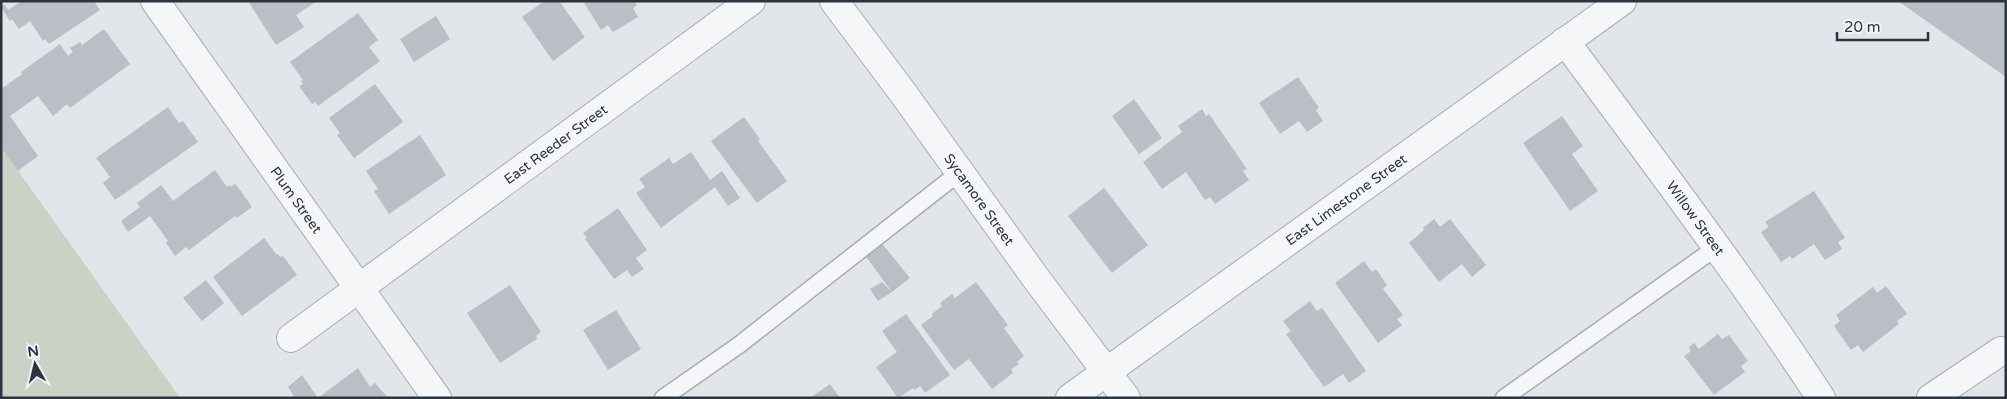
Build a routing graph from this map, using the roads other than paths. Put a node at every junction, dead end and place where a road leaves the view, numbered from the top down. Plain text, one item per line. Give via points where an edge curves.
1 (154, 1) edge
2 (751, 1) edge
3 (834, 1) edge
4 (1622, 1) edge
5 (1565, 41) junction
6 (960, 172) junction
7 (1717, 247) junction
8 (358, 288) junction
9 (291, 338) dead end
10 (2001, 351) dead end
11 (1106, 372) junction
12 (437, 398) edge
13 (663, 398) edge
14 (1070, 398) edge
15 (1126, 398) edge
16 (1504, 398) edge
17 (1821, 398) edge
18 (1931, 398) edge

1 - 8 street, Plum Street
2 - 8 street, East Reeder Street
3 - 6 street, Sycamore Street
4 - 5 street, East Limestone Street
5 - 7 street, Willow Street
5 - 11 street, East Limestone Street
6 - 11 street, Sycamore Street
6 - 13 lane via 739,345
7 - 16 lane
7 - 17 street, Willow Street
8 - 9 street, East Reeder Street
8 - 12 street, Plum Street
10 - 18 street
11 - 14 street, East Limestone Street
11 - 15 street, Sycamore Street

